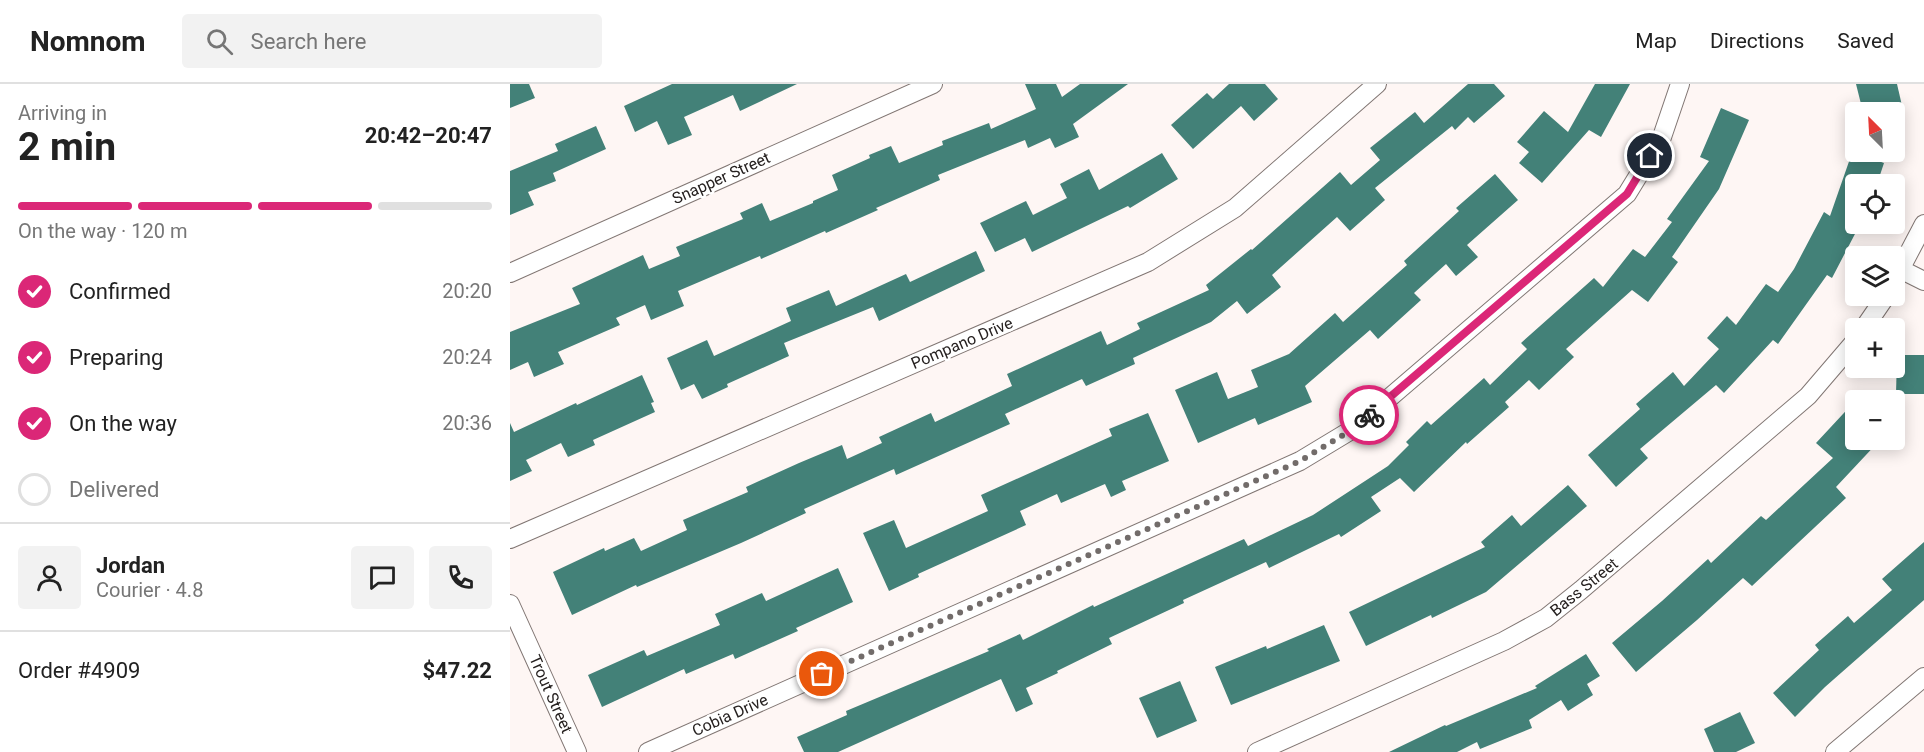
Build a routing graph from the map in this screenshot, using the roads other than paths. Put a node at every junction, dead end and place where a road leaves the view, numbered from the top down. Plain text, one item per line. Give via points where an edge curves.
1 (933, 84) edge
2 (1377, 84) edge
3 (1680, 84) edge
4 (1924, 224) edge
5 (1905, 261) edge
6 (510, 273) edge
7 (1905, 277) edge
8 (1924, 281) edge
9 (1845, 353) edge
10 (510, 539) edge
11 (510, 604) edge
12 (1924, 677) edge
13 (577, 752) edge
14 (648, 752) edge
15 (1257, 752) edge
16 (1835, 752) edge

1 - 6 street, Snapper Street
2 - 10 street, Pompano Drive via 1235,208 1148,262
3 - 14 street, Cobia Drive via 1662,137 1627,194 1353,429 1300,461
4 - 5 street
7 - 8 street
9 - 15 street, Bass Street via 1808,396 1546,618 1504,641
11 - 13 street, Trout Street
12 - 16 street

